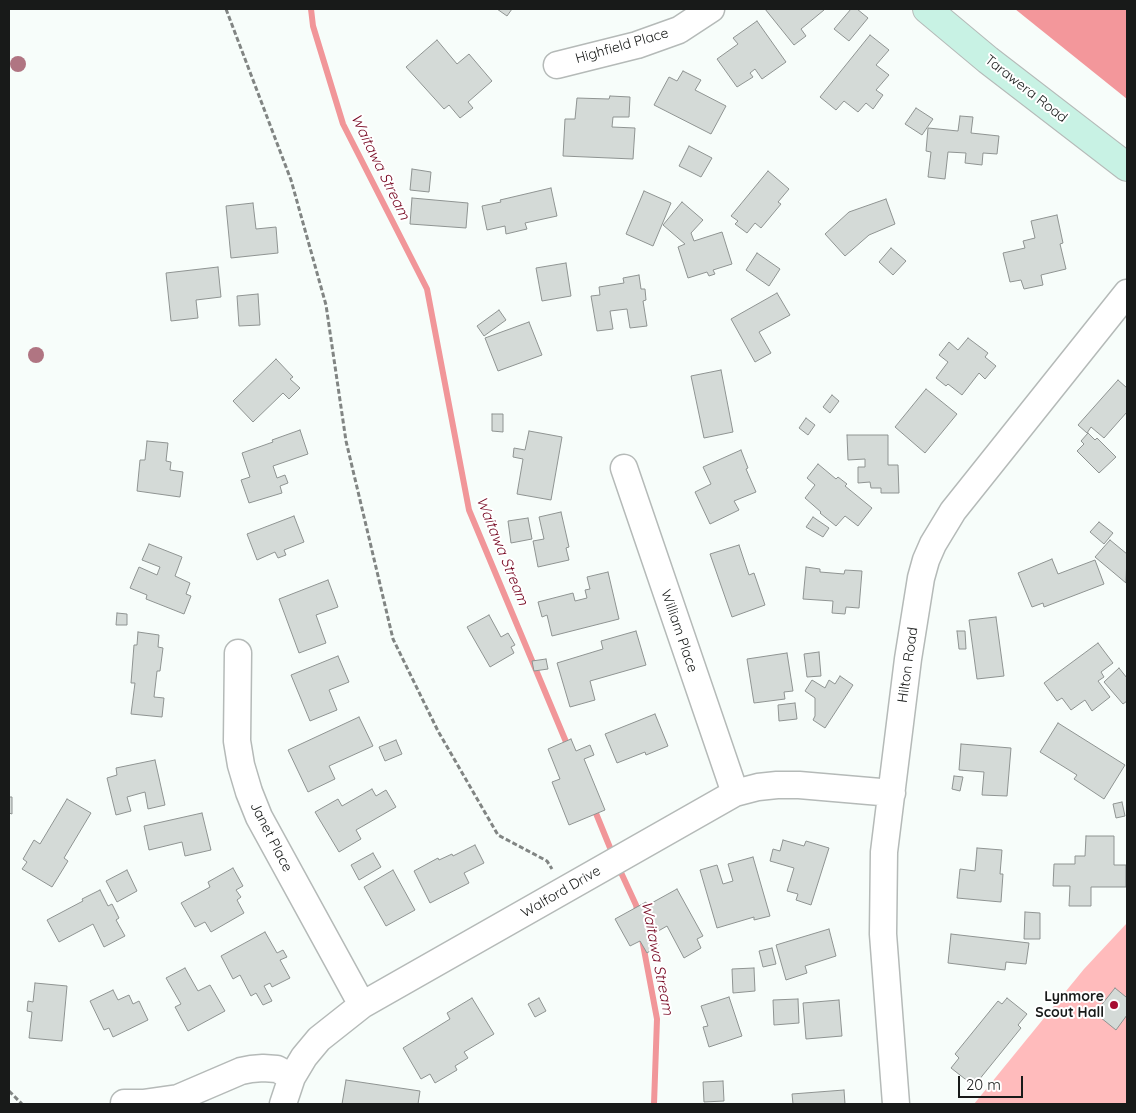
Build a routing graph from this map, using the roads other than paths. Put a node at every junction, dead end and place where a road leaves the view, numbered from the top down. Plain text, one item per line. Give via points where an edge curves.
1 (711, 9) edge
2 (927, 9) edge
3 (557, 65) dead end
4 (1127, 167) edge
5 (1127, 293) edge
6 (624, 468) dead end
7 (238, 653) dead end
8 (734, 793) junction
9 (892, 793) junction
10 (362, 1005) junction
11 (292, 1076) junction
12 (124, 1103) dead end
13 (283, 1104) edge
14 (896, 1104) edge

1 - 3 street, Highfield Place via 679,30 637,45
2 - 4 main road, Tarawera Road
5 - 9 street, Hilton Road via 953,511 933,544 926,560 917,603
6 - 8 street, William Place
7 - 10 street, Janet Place via 237,741 249,792 259,817
8 - 9 street, Walford Drive via 758,787 799,785
8 - 10 street, Walford Drive
9 - 14 street, Hilton Road via 884,852 882,909
10 - 11 street, Walford Drive via 319,1039
11 - 12 street via 277,1069 251,1069 178,1098
11 - 13 street, Walford Drive

